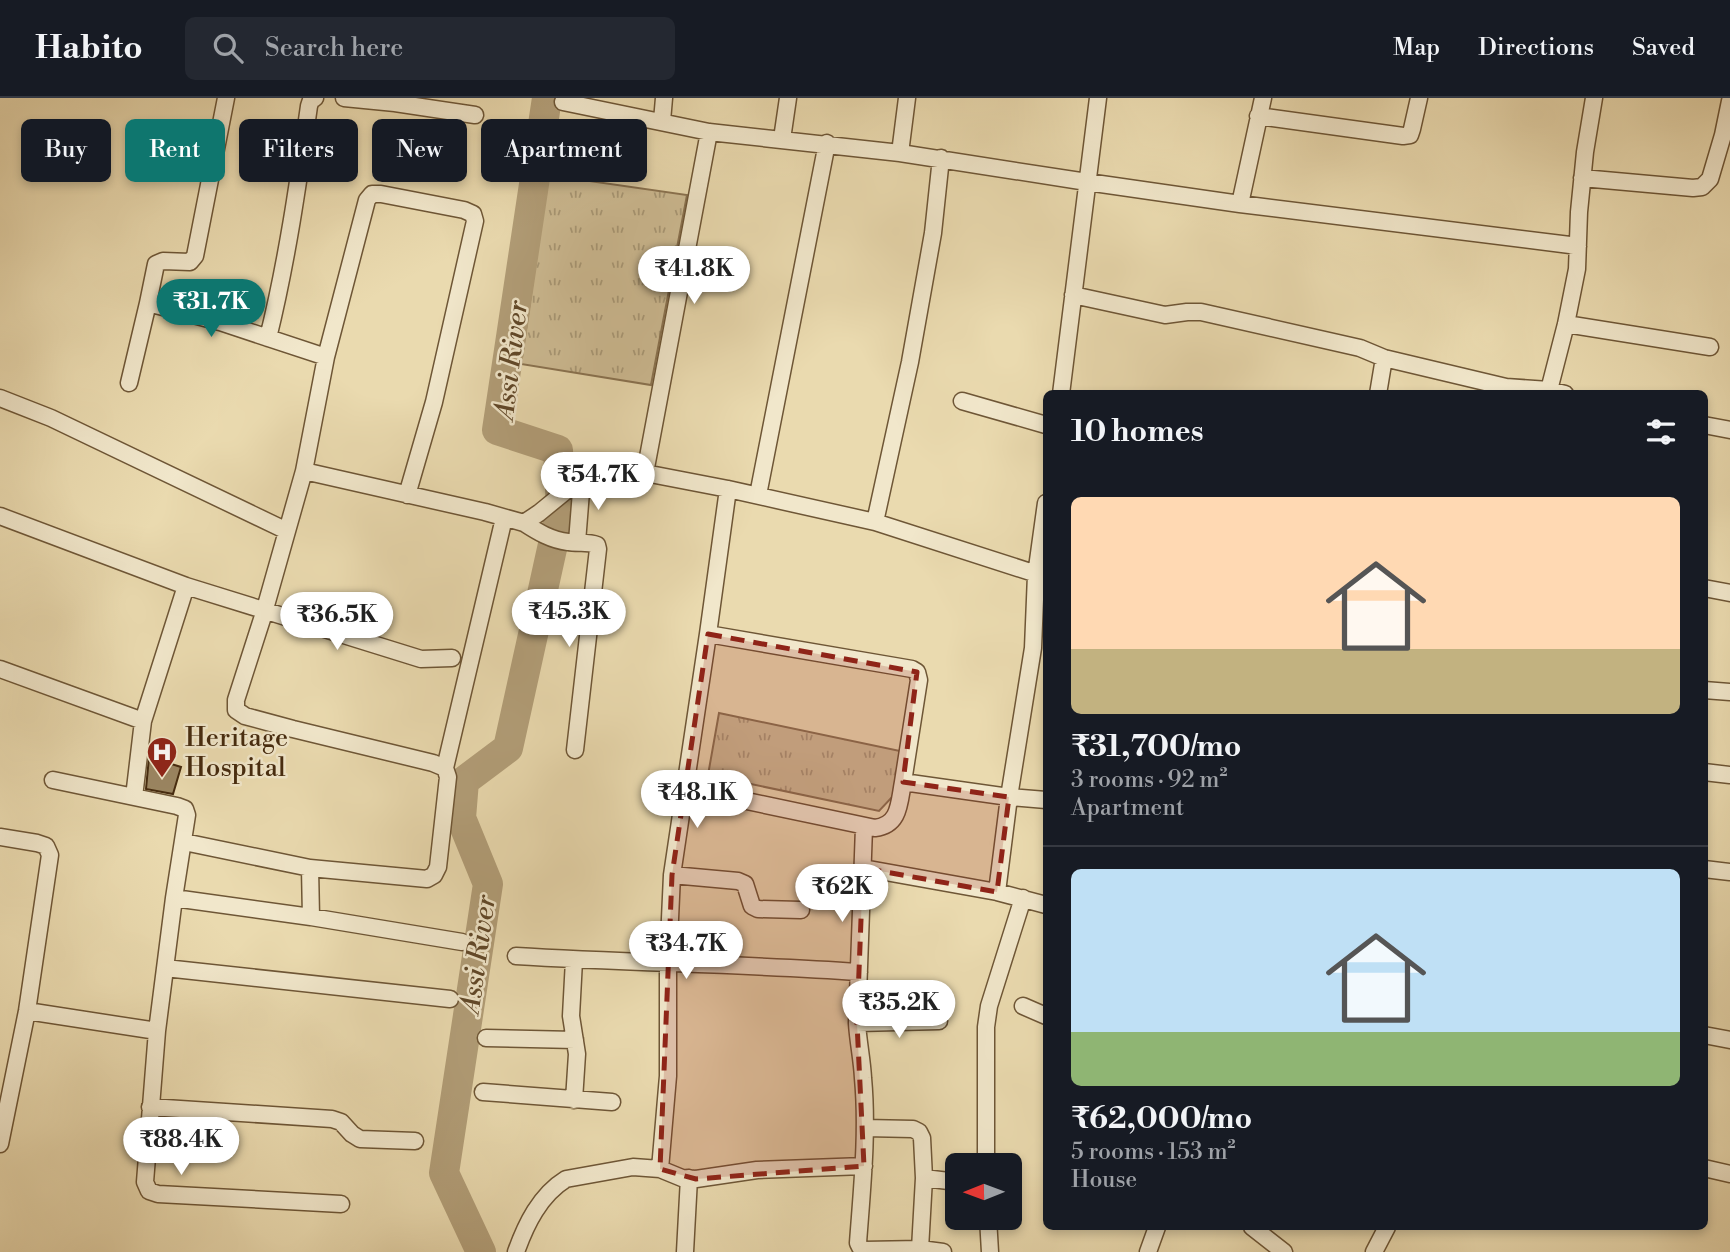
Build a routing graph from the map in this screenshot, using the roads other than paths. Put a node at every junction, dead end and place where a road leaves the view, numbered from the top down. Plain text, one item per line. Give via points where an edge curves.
1 (226, 98) edge
2 (315, 98) edge
3 (344, 98) edge
4 (664, 98) edge
5 (788, 98) edge
6 (907, 98) edge
7 (1098, 98) edge
8 (1263, 98) edge
9 (1419, 98) edge
10 (1594, 98) edge
11 (1730, 101) edge
12 (563, 102) dead end
13 (475, 115) dead end
14 (1258, 116) junction
15 (662, 121) junction
16 (709, 132) junction
17 (782, 139) junction
18 (827, 144) junction
19 (900, 153) junction
20 (941, 158) junction
21 (1582, 178) junction
22 (1087, 182) junction
23 (1240, 204) junction
24 (1577, 246) junction
25 (1073, 295) junction
26 (148, 303) junction
27 (1566, 324) junction
28 (268, 338) junction
29 (1710, 347) dead end
30 (326, 357) junction
31 (1384, 358) junction
32 (129, 383) dead end
33 (1061, 390) edge
34 (1379, 390) edge
35 (1530, 390) edge
36 (1555, 390) edge
37 (0, 398) edge
38 (962, 401) dead end
39 (1043, 424) edge
40 (1708, 426) edge
41 (1730, 430) edge
42 (304, 471) junction
43 (645, 473) junction
44 (577, 483) junction
45 (728, 489) junction
46 (407, 495) junction
47 (758, 495) junction
48 (0, 516) edge
49 (503, 518) junction
50 (875, 522) junction
51 (524, 523) junction
52 (287, 531) junction
53 (572, 542) junction
54 (1043, 547) edge
55 (1041, 576) edge
56 (186, 586) junction
57 (1708, 589) edge
58 (1730, 593) edge
59 (264, 610) junction
60 (708, 634) junction
61 (1040, 649) edge
62 (452, 658) dead end
63 (0, 671) edge
64 (1708, 691) edge
65 (1730, 692) edge
66 (144, 721) junction
67 (575, 750) dead end
68 (445, 768) junction
69 (1708, 772) edge
70 (1730, 775) edge
71 (53, 780) dead end
72 (903, 782) junction
73 (685, 788) junction
74 (134, 797) junction
75 (1009, 797) junction
76 (1043, 800) edge
77 (864, 827) junction
78 (0, 837) edge
79 (184, 842) junction
80 (310, 868) junction
81 (863, 868) junction
82 (1708, 869) edge
83 (1730, 872) edge
84 (672, 875) junction
85 (997, 892) junction
86 (174, 898) junction
87 (1023, 898) junction
88 (1043, 904) edge
89 (801, 909) dead end
90 (311, 917) junction
91 (462, 942) dead end
92 (516, 956) dead end
93 (574, 960) junction
94 (668, 962) junction
95 (165, 968) junction
96 (859, 972) junction
97 (450, 999) dead end
98 (1023, 1006) dead end
99 (27, 1011) junction
100 (1043, 1015) edge
101 (939, 1021) dead end
102 (857, 1023) junction
103 (157, 1031) junction
104 (1708, 1036) edge
105 (486, 1038) dead end
106 (575, 1040) junction
107 (1730, 1040) edge
108 (483, 1092) dead end
109 (574, 1100) junction
110 (612, 1102) dead end
111 (150, 1107) junction
112 (864, 1128) junction
113 (415, 1141) dead end
114 (0, 1144) edge
115 (986, 1153) edge
116 (864, 1166) junction
117 (660, 1169) junction
118 (1708, 1169) edge
119 (1730, 1174) edge
120 (689, 1178) junction
121 (924, 1178) junction
122 (945, 1181) edge
123 (341, 1204) dead end
124 (989, 1230) edge
125 (1156, 1230) edge
126 (1256, 1230) edge
127 (1385, 1230) edge
128 (920, 1250) junction
129 (902, 1251) edge
130 (1283, 1251) edge
131 (516, 1252) edge
132 (685, 1252) edge
133 (943, 1252) edge
134 (990, 1252) edge
135 (1148, 1252) edge
136 (1374, 1252) edge

1 - 26 street via 195,256 190,262 156,264
2 - 28 street via 309,106 283,278
3 - 13 street
4 - 15 street
5 - 17 street
6 - 19 street
7 - 22 street
8 - 14 street
9 - 14 street via 1410,135 1403,136
10 - 21 street
11 - 21 street via 1710,178 1702,187
12 - 15 street
14 - 23 street
15 - 16 street
16 - 17 street
16 - 43 street
17 - 18 street
18 - 19 street
18 - 47 street
19 - 20 street
20 - 22 street
20 - 50 street via 910,362
21 - 24 street
22 - 23 street
22 - 25 street
23 - 24 street
24 - 27 street
25 - 31 street via 1165,316 1200,312 1360,348
25 - 33 street
26 - 28 street
26 - 32 street
27 - 29 street
27 - 36 street
28 - 30 street
30 - 42 street
30 - 46 street via 372,194 473,214 474,228 437,388
31 - 34 street
31 - 35 street
37 - 52 street
38 - 39 street
40 - 41 street
42 - 46 street
42 - 52 street
43 - 44 street via 603,472
43 - 45 street
44 - 51 street
44 - 53 street
45 - 47 street
45 - 60 street
46 - 49 street
47 - 50 street
48 - 56 street
49 - 51 street
49 - 68 street
50 - 55 street
51 - 53 street via 544,535
52 - 59 street
53 - 67 street via 591,542 598,549
54 - 55 street
55 - 61 street
56 - 59 street
56 - 66 street
57 - 58 street
59 - 62 street via 421,659
59 - 68 street via 236,710
60 - 72 street via 917,672
60 - 73 street
61 - 75 street
63 - 66 street
64 - 65 street
66 - 74 street
68 - 80 street via 448,777 434,874 427,879
69 - 70 street
71 - 74 street
72 - 75 street
72 - 77 street via 893,820 884,827
73 - 77 street
73 - 84 street
74 - 79 street via 185,809
75 - 76 street
75 - 85 street
77 - 81 street
78 - 99 street via 37,842 46,846 50,855
79 - 80 street
79 - 86 street
80 - 90 street
81 - 85 street
81 - 96 street
82 - 83 street
84 - 89 street via 738,881 745,884 752,906 758,909
84 - 94 street
85 - 87 street
86 - 90 street
86 - 95 street
87 - 88 street
87 - 115 street via 989,1006
90 - 91 street
92 - 93 street
93 - 94 street
93 - 106 street via 570,1016
94 - 96 street
94 - 117 street via 668,1076
95 - 97 street
95 - 103 street
96 - 102 street
98 - 100 street
99 - 103 street
99 - 114 street
101 - 102 street
102 - 112 street
103 - 111 street
104 - 107 street
105 - 106 street
106 - 109 street
108 - 109 street
109 - 110 street
111 - 113 street via 332,1119 360,1139
111 - 123 street via 145,1182 149,1191
112 - 116 street
112 - 121 street via 919,1132
116 - 120 street
116 - 129 street via 859,1247
117 - 120 street
117 - 131 street via 633,1167 566,1179 531,1216
118 - 119 street
120 - 132 street
121 - 122 street
121 - 128 street
124 - 134 street
125 - 135 street
126 - 130 street
127 - 136 street
128 - 129 street
128 - 133 street

